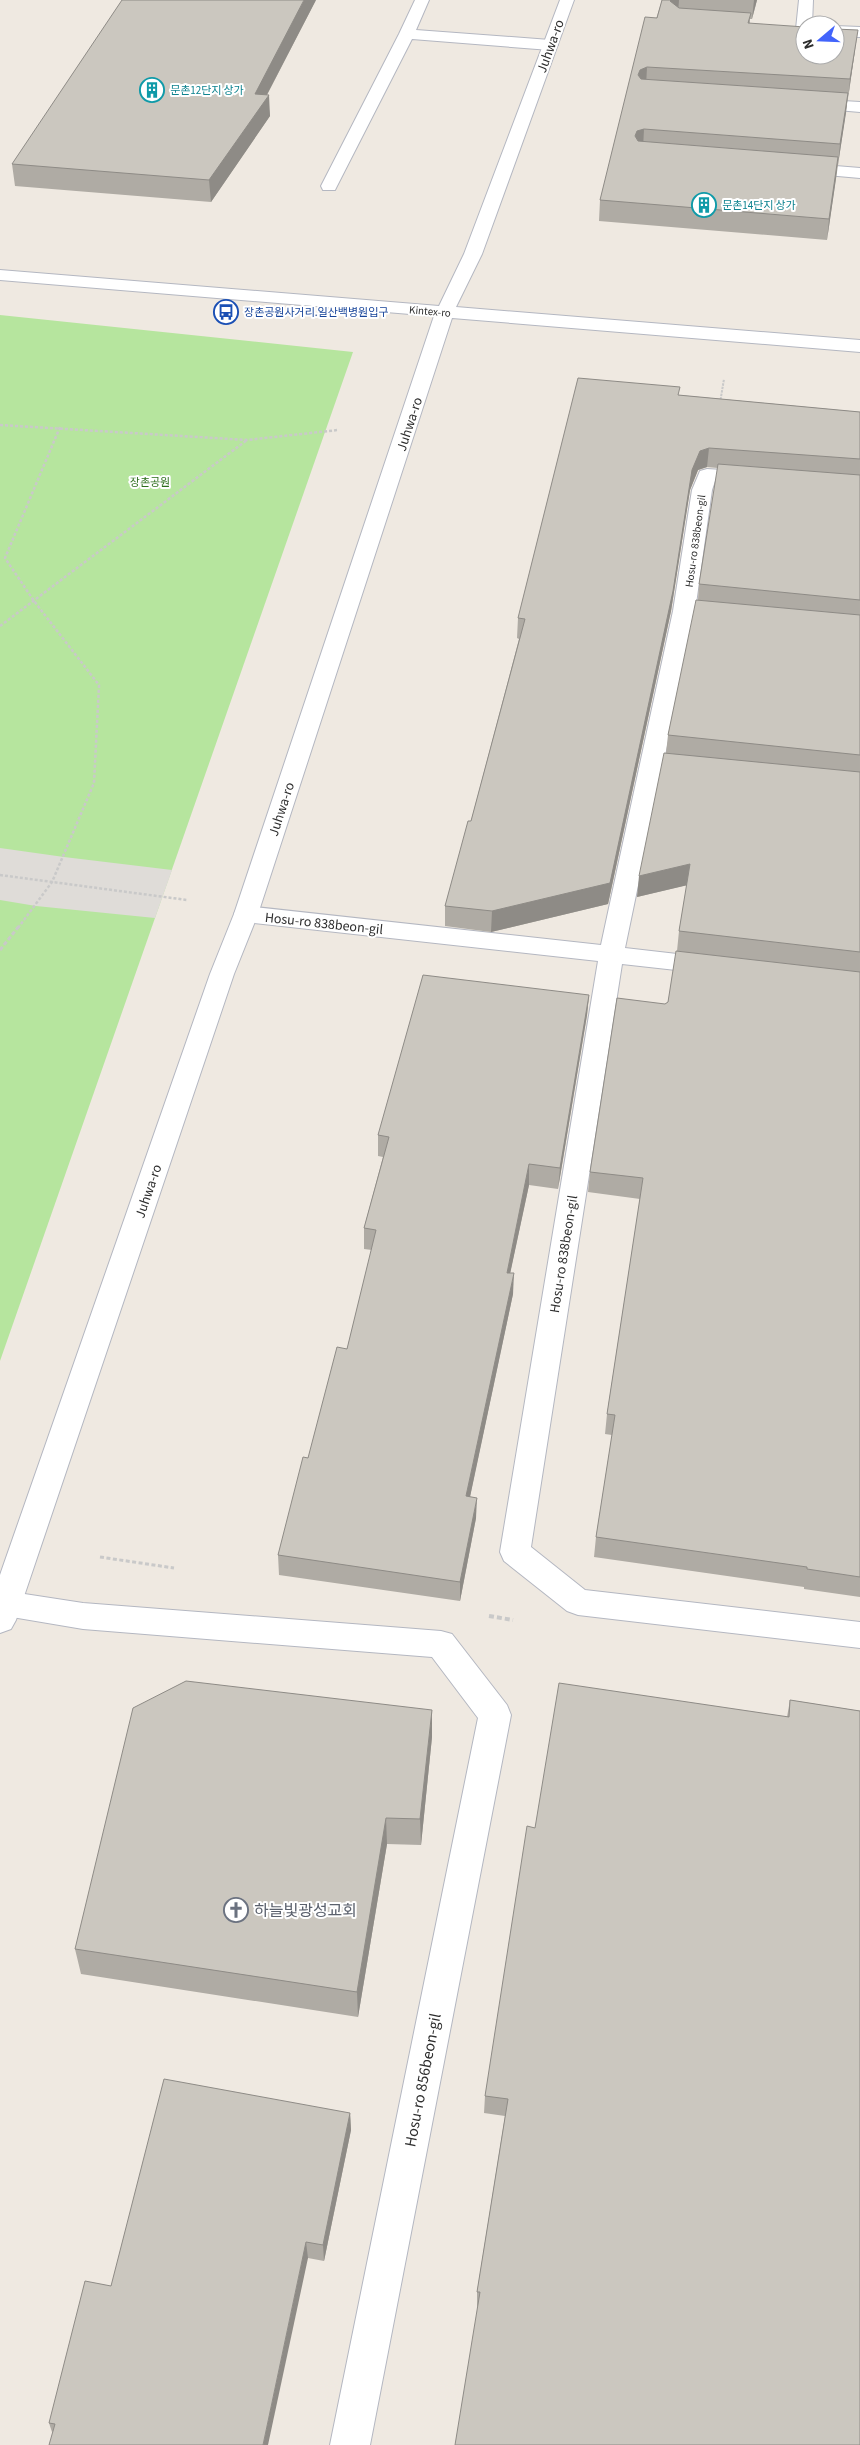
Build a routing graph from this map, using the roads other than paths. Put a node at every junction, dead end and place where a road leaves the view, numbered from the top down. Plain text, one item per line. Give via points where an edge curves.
1 (422, 0) edge
2 (567, 0) edge
3 (806, 0) edge
4 (805, 15) edge
5 (784, 28) edge
6 (795, 29) edge
7 (845, 31) edge
8 (860, 32) edge
9 (407, 34) junction
10 (550, 45) junction
11 (792, 103) edge
12 (860, 107) edge
13 (781, 166) edge
14 (860, 173) edge
15 (329, 186) dead end
16 (0, 275) edge
17 (445, 312) junction
18 (860, 346) edge
19 (775, 480) edge
20 (246, 914) junction
21 (612, 955) junction
22 (736, 969) edge
23 (2, 1612) edge
24 (860, 1635) edge
25 (350, 2445) edge

1 - 9 street
2 - 10 street, Juhwa-ro
3 - 4 street
5 - 6 street
7 - 8 street
9 - 10 street
9 - 15 street
10 - 17 street, Juhwa-ro via 473,254
11 - 12 street
13 - 14 street
16 - 17 street, Kintex-ro
17 - 18 street, Kintex-ro
17 - 20 street, Juhwa-ro
19 - 21 street, Hosu-ro 838beon-gil via 707,474 702,490 694,612 662,764
20 - 21 street, Hosu-ro 838beon-gil
20 - 23 street, Juhwa-ro via 222,974
21 - 22 street, Hosu-ro 838beon-gil
21 - 24 street, Hosu-ro 838beon-gil via 515,1552 578,1602
23 - 25 street, Hosu-ro 856beon-gil via 441,1644 495,1715

